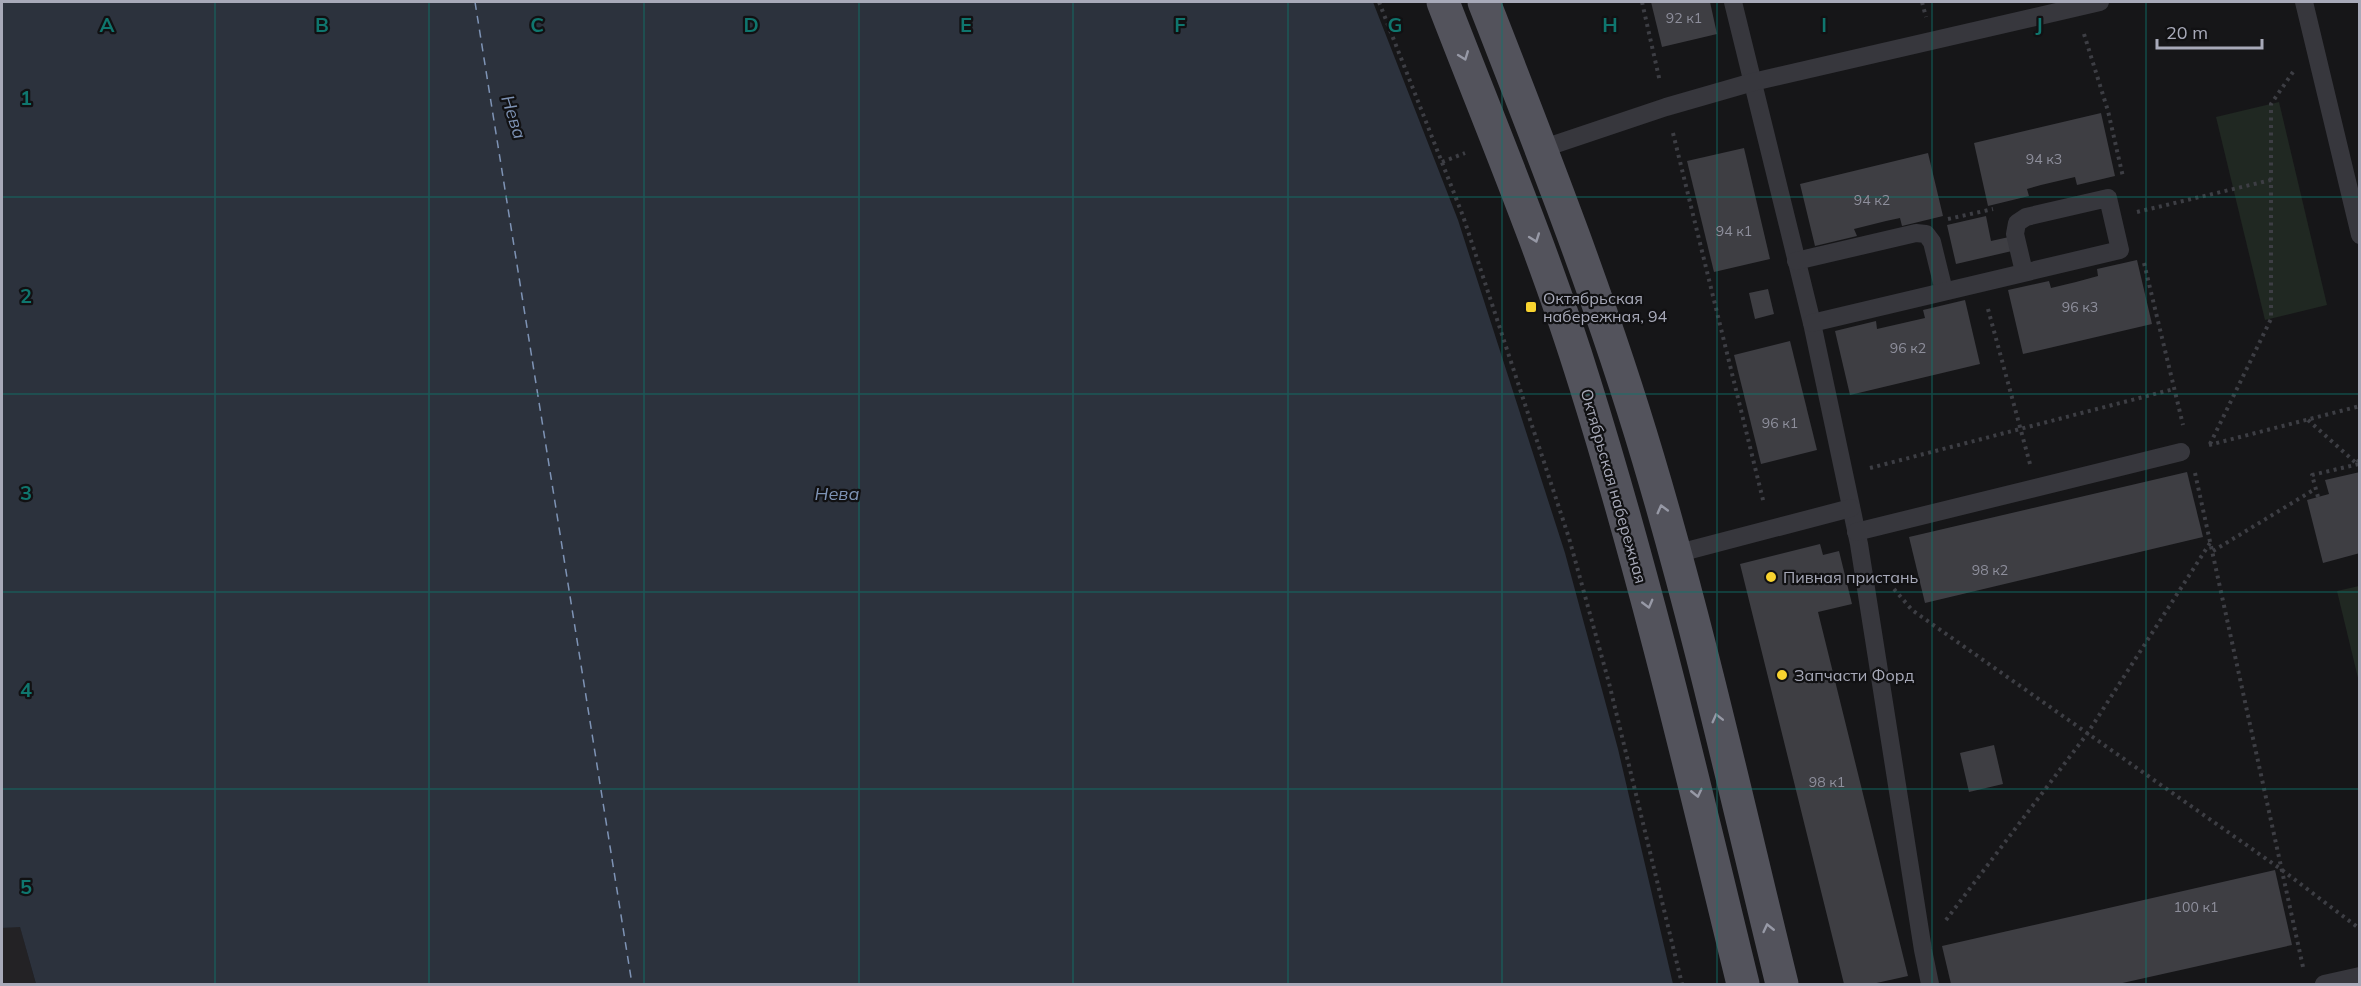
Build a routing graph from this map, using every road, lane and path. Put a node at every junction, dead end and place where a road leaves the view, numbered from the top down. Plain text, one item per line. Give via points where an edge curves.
1 (1379, 2) edge
2 (1443, 2) edge
3 (1484, 2) edge
4 (1642, 2) edge
5 (1732, 2) edge
6 (1922, 2) edge
7 (2100, 2) edge
8 (2304, 2) edge
9 (2076, 7) junction
10 (1926, 18) dead end
11 (1753, 82) junction
12 (2271, 104) dead end
13 (1666, 107) junction
14 (1474, 149) dead end
15 (1541, 149) junction
16 (1442, 162) junction
17 (2271, 180) junction
18 (2125, 184) dead end
19 (2132, 214) dead end
20 (2026, 217) junction
21 (1926, 234) junction
22 (2360, 235) edge
23 (2142, 256) dead end
24 (1796, 261) junction
25 (2024, 272) junction
26 (1980, 283) junction
27 (1944, 291) junction
28 (1812, 323) junction
29 (2174, 389) junction
30 (2360, 406) edge
31 (2308, 419) junction
32 (2020, 429) junction
33 (2210, 444) junction
34 (2185, 451) junction
35 (2360, 457) edge
36 (2358, 464) edge
37 (1844, 475) junction
38 (2036, 488) junction
39 (2316, 489) junction
40 (2318, 497) dead end
41 (1851, 508) junction
42 (1770, 528) junction
43 (1856, 532) junction
44 (2211, 543) junction
45 (2213, 551) junction
46 (1675, 554) junction
47 (1892, 587) dead end
48 (2087, 734) junction
49 (2283, 870) junction
50 (2360, 929) edge
51 (1923, 950) junction
52 (2304, 973) dead end
53 (2360, 976) edge
54 (1682, 984) edge
55 (1743, 984) edge
56 (1782, 984) edge
57 (1930, 984) edge
58 (2324, 984) edge

1 - 16 path
2 -> 55 main road, Октябрьская набережная via 1557,297 1604,444 1680,726
3 - 15 main road
4 - 13 path
5 - 11 lane
6 - 10 path
7 - 9 lane
8 - 22 lane
9 - 11 lane
9 - 18 path via 2108,111
11 - 13 lane
11 - 24 lane
12 - 17 path
13 - 15 lane
13 - 42 path
14 - 16 path
46 -> 15 main road via 1649,459 1591,281
16 - 54 path via 1569,538 1609,683
17 - 19 path
17 - 33 path via 2271,319
20 - 21 path via 1999,208 1940,221
20 - 25 lane via 2018,223 2015,234
20 - 25 lane via 2109,198 2120,250
21 - 24 lane via 1916,233
21 - 27 lane via 1932,242
23 - 29 path
24 - 28 lane
25 - 26 lane
26 - 27 lane
26 - 32 path
27 - 28 lane
28 - 37 lane
29 - 32 path
29 - 34 path
30 - 31 path
31 - 33 path
31 - 36 path
32 - 37 path
32 - 38 path
33 - 34 path
34 - 38 lane
34 - 44 path
35 - 36 path
36 - 39 path via 2312,475
37 - 41 lane
38 - 43 lane
39 - 40 path
39 - 45 path
41 - 42 lane
41 - 43 lane
42 - 46 lane
43 - 51 lane
44 - 45 path
44 - 48 path
45 - 49 path
56 -> 46 main road
47 - 48 path via 1912,610
48 - 49 path
48 - 51 path
49 - 50 path
49 - 52 path
51 - 57 lane
53 - 58 lane

